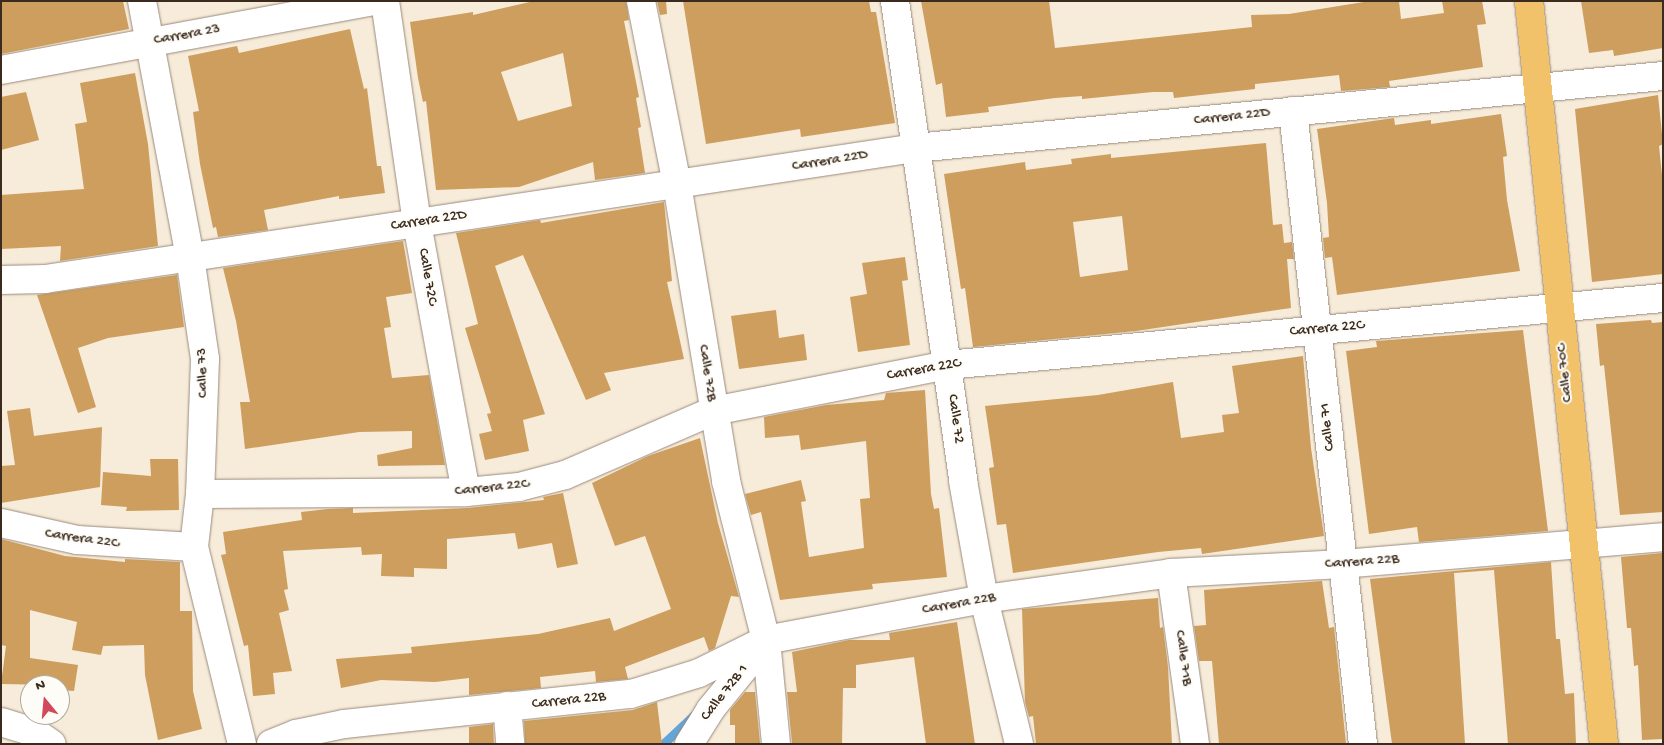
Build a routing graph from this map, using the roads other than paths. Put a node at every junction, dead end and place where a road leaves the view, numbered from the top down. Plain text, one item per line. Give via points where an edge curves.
1 (142, 1) edge
2 (374, 1) edge
3 (385, 1) edge
4 (641, 1) edge
5 (895, 1) edge
6 (1529, 1) edge
7 (150, 41) junction
8 (1, 70) edge
9 (1663, 76) edge
10 (1538, 88) junction
11 (1293, 111) junction
12 (915, 148) junction
13 (677, 184) junction
14 (418, 223) junction
15 (190, 257) junction
16 (1, 280) edge
17 (1663, 298) edge
18 (1559, 308) junction
19 (1318, 330) junction
20 (947, 365) junction
21 (714, 411) junction
22 (466, 492) junction
23 (200, 494) junction
24 (1, 523) edge
25 (1663, 537) edge
26 (1582, 544) junction
27 (194, 547) junction
28 (1343, 564) junction
29 (1171, 573) junction
30 (984, 599) junction
31 (763, 641) junction
32 (507, 706) junction
33 (1, 722) edge
34 (52, 744) edge
35 (242, 744) edge
36 (271, 744) edge
37 (510, 744) edge
38 (689, 744) edge
39 (776, 744) edge
40 (1019, 744) edge
41 (1195, 744) edge
42 (1363, 744) edge
43 (1604, 744) edge

1 - 7 street, Calle 73
2 - 7 street, Carrera 23
3 - 14 street, Calle 72C
4 - 13 street, Calle 72B
5 - 12 street, Calle 72
6 - 10 main road, Calle 70C
7 - 8 street, Carrera 23
7 - 15 street, Calle 73
9 - 10 street, Carrera 22D
10 - 11 street, Carrera 22D
10 - 18 main road, Calle 70C
11 - 12 street, Carrera 22D
11 - 19 street, Calle 71
12 - 13 street, Carrera 22D
12 - 20 street, Calle 72
13 - 14 street, Carrera 22D
13 - 21 street, Calle 72B
14 - 15 street, Carrera 22D
14 - 22 street, Calle 72C
15 - 16 street, Carrera 22D via 45,279
15 - 23 street, Calle 73 via 205,359
17 - 18 street, Carrera 22C
18 - 19 street, Carrera 22C
18 - 26 main road, Calle 70C
19 - 20 street, Carrera 22C
19 - 28 street, Calle 71
20 - 21 street, Carrera 22C
20 - 30 street, Calle 72
21 - 22 street, Carrera 22C via 565,475 519,487
21 - 31 street, Calle 72B
22 - 23 street, Carrera 22C
23 - 27 street, Calle 73
24 - 27 street, Carrera 22C via 77,540
25 - 26 street, Carrera 22B
26 - 28 street, Carrera 22B
26 - 43 main road, Calle 70C
27 - 35 street, Calle 73
28 - 29 street, Carrera 22B
28 - 42 street, Calle 71
29 - 30 street, Carrera 22B
29 - 41 street, Calle 71B
30 - 31 street, Carrera 22B
30 - 40 street, Calle 72
31 - 32 street, Carrera 22B via 699,673 650,689 587,700
31 - 38 street, Calle 72B 1 via 705,717
31 - 39 street, Calle 72B
32 - 36 street, Carrera 22B via 344,724 296,734
32 - 37 street
33 - 34 street via 36,733

